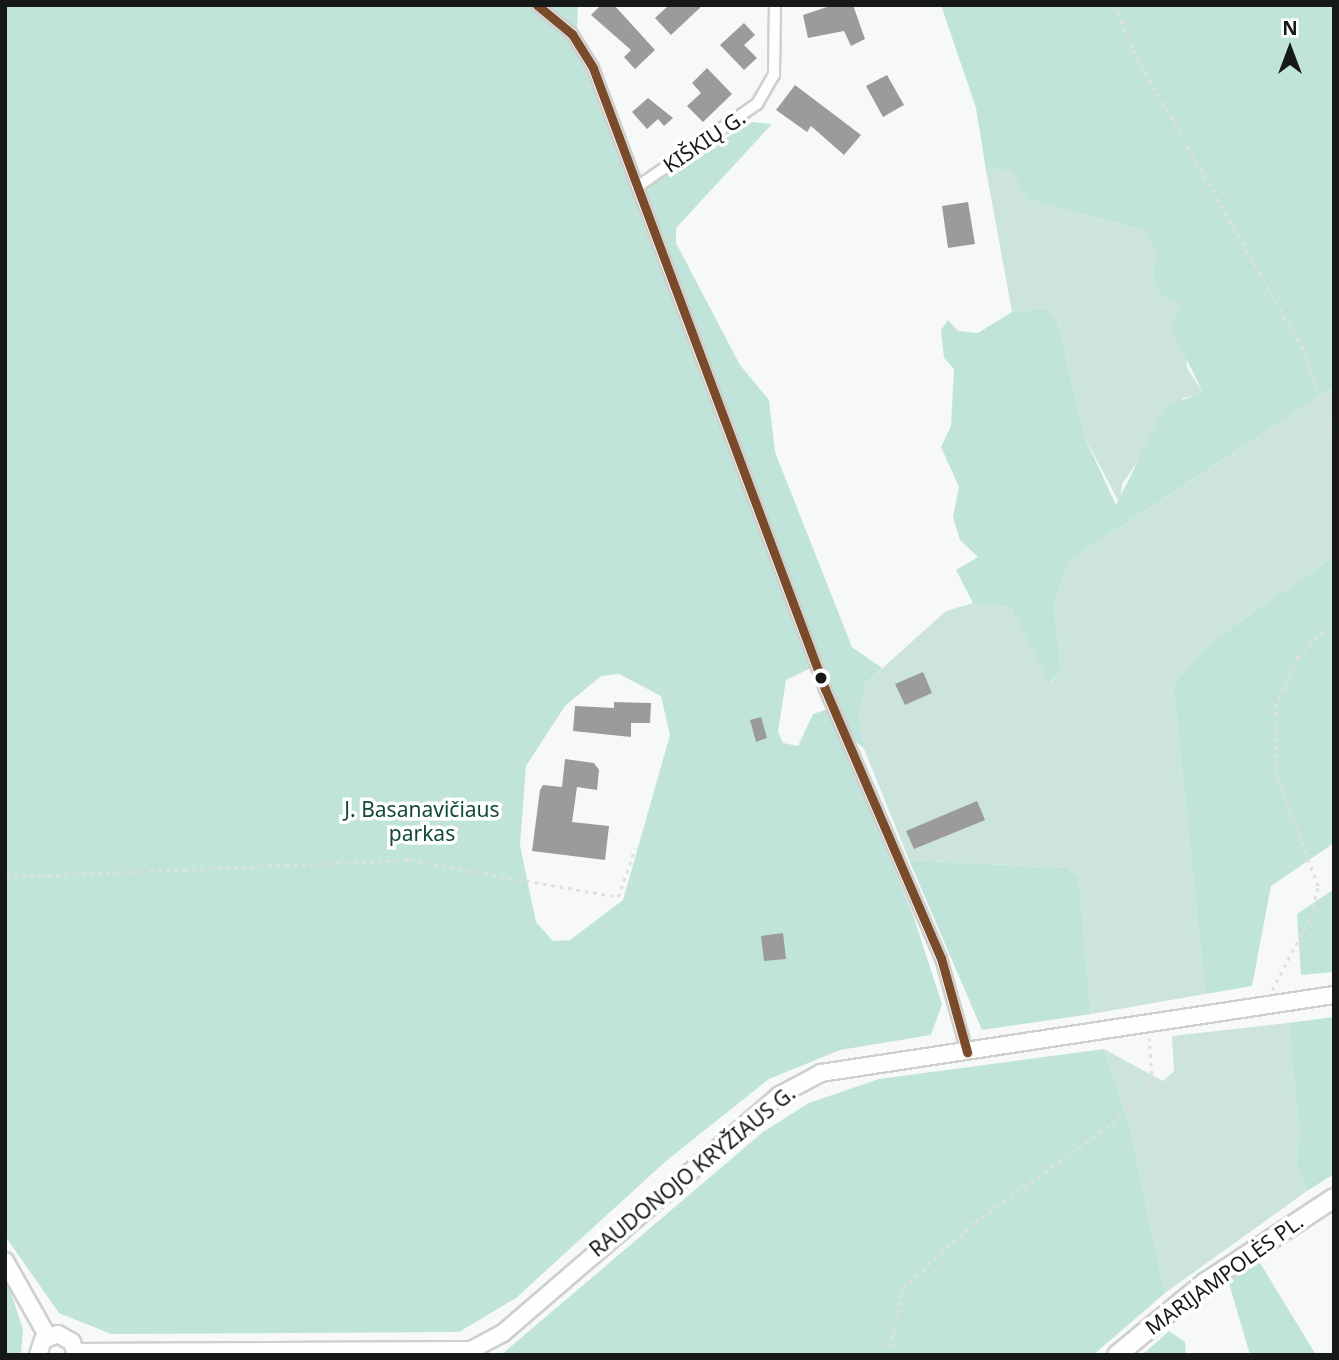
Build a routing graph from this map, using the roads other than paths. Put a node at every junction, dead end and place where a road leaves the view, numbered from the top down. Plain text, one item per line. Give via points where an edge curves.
1 (537, 5) edge
2 (775, 5) edge
3 (637, 187) junction
4 (1334, 995) edge
5 (967, 1052) junction
6 (1334, 1198) edge
7 (5, 1261) edge
8 (48, 1337) junction
9 (76, 1353) edge
10 (38, 1355) edge
11 (1117, 1355) edge

1 - 3 street via 585,50
2 - 3 street, KIŠKIŲ G. via 774,75 757,104
3 - 5 street via 825,689 941,958
4 - 5 main road, RAUDONOJO KRYŽIAUS G.
5 - 9 main road, RAUDONOJO KRYŽIAUS G. via 846,1068 800,1083 488,1344 428,1354 203,1346
6 - 11 main road, MARIJAMPOLĖS PL. via 1206,1282
7 - 8 main road
8 - 9 main road via 64,1335
8 - 10 main road

